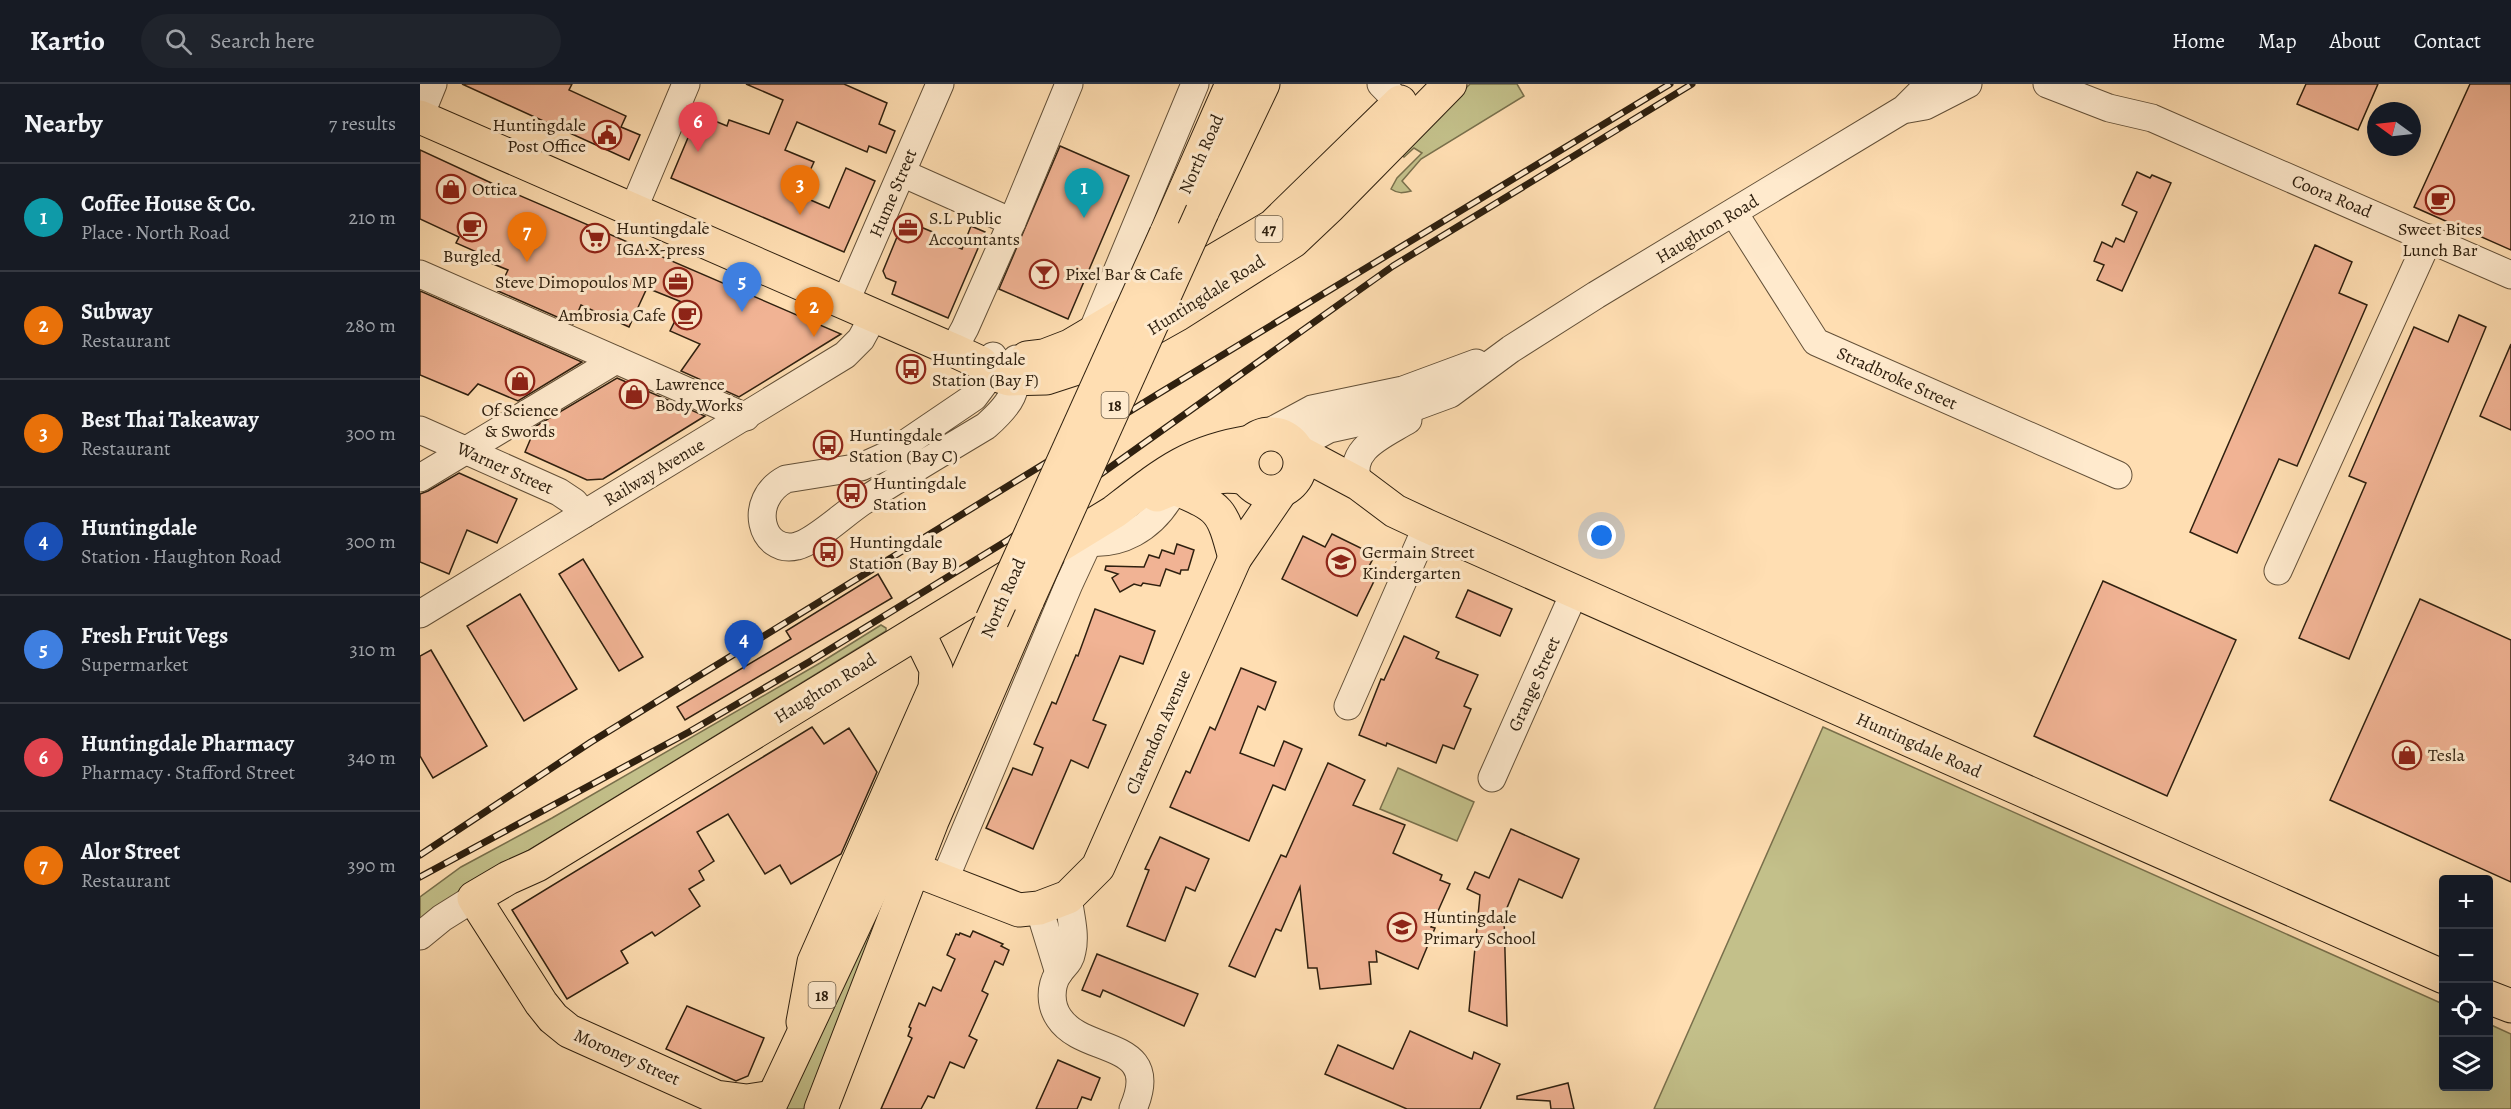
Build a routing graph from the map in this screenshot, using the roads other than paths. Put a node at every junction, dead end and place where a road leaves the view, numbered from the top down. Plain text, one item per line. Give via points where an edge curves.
1 (433, 84) edge
2 (686, 84) edge
3 (940, 84) edge
4 (1069, 84) edge
5 (1195, 84) edge
6 (1232, 84) edge
7 (1263, 84) edge
8 (1450, 84) edge
9 (1929, 84) edge
10 (1968, 84) edge
11 (2047, 84) edge
12 (2098, 84) edge
13 (1403, 98) edge
14 (1904, 109) junction
15 (420, 116) edge
16 (2152, 118) junction
17 (902, 173) junction
18 (633, 210) junction
19 (1734, 213) junction
20 (1012, 222) junction
21 (2429, 238) junction
22 (420, 273) edge
23 (2511, 275) edge
24 (860, 309) junction
25 (1091, 334) junction
26 (1511, 349) junction
27 (616, 360) junction
28 (991, 363) junction
29 (1442, 399) junction
30 (746, 417) junction
31 (420, 430) edge
32 (1258, 438) junction
33 (466, 450) junction
34 (1293, 469) junction
35 (2118, 476) dead end
36 (420, 478) edge
37 (1246, 479) junction
38 (1359, 484) junction
39 (1175, 488) junction
40 (1395, 511) junction
41 (1114, 512) junction
42 (584, 514) junction
43 (1427, 526) junction
44 (1079, 541) junction
45 (1235, 558) junction
46 (2278, 571) dead end
47 (1575, 591) junction
48 (420, 614) edge
49 (918, 632) junction
50 (1348, 706) dead end
51 (1492, 778) dead end
52 (913, 869) junction
53 (944, 881) junction
54 (1054, 902) junction
55 (479, 906) junction
56 (422, 935) edge
57 (2439, 975) edge
58 (2493, 998) edge
59 (2511, 1006) edge
60 (798, 1047) junction
61 (771, 1103) edge
62 (821, 1109) edge
63 (1133, 1109) edge

1 - 15 street
2 - 18 street
3 - 17 street, Hume Street
4 - 20 street
5 - 25 street, North Road
6 - 60 main road, North Road / 18, bridge
7 - 52 main road, North Road / 18, bridge via 1029,598
8 - 13 main road, Huntingdale Road / 47
9 - 14 street, Haughton Road
10 - 14 street, Haughton Road via 1925,106
11 - 16 street, Coora Road via 2109,108
12 - 16 street, Coora Road
13 - 25 main road, Huntingdale Road / 47 via 1273,226
13 - 28 main road, Huntingdale Road / 47 via 1330,206 1293,240 1178,314 1089,364 1046,378
14 - 19 street, Haughton Road
15 - 18 main road, Huntingdale Road / 47
16 - 21 street, Coora Road
17 - 20 street
17 - 24 street, Hume Street
18 - 24 main road, Huntingdale Road / 47
19 - 26 street, Haughton Road
19 - 35 street, Stradbroke Street via 1816,342
20 - 28 street via 965,328
21 - 23 street, Coora Road
21 - 46 street
22 - 27 street
24 - 28 main road, Huntingdale Road / 47
24 - 30 street, Railway Avenue via 861,339 845,356
25 - 28 main road, Huntingdale Road / 47 via 1057,352
26 - 29 street, Haughton Road
26 - 32 street, Haughton Road via 1403,390 1312,409
27 - 30 street
27 - 33 street
28 - 28 street via 1009,402 986,426 863,501 803,544 780,545 768,534 762,511 768,493 777,484 786,479 871,465 974,397
29 - 34 street, Haughton Road via 1393,416 1329,429 1307,441
29 - 38 street via 1367,445 1356,465
30 - 42 street, Railway Avenue
31 - 33 street, Warner Street
32 - 34 main road via 1276,434 1286,438
32 - 37 main road via 1243,452 1241,462
32 - 41 main road, Haughton Road via 1206,451 1181,463
33 - 36 street
33 - 42 street, Warner Street via 559,492
34 - 37 main road via 1267,493 1257,490
34 - 38 main road, Huntingdale Road
34 - 40 main road, Huntingdale Road via 1323,489 1370,507
34 - 45 main road, Clarendon Avenue
37 - 39 main road, Haughton Road via 1223,476
37 - 45 main road, Clarendon Avenue
38 - 40 main road, Huntingdale Road
39 - 41 main road, Haughton Road
39 - 44 street via 1158,514 1143,527 1114,542
39 - 45 main road via 1219,511
40 - 43 main road, Huntingdale Road
41 - 44 main road, Haughton Road
42 - 48 street, Railway Avenue
43 - 47 main road, Huntingdale Road
43 - 50 street
44 - 49 main road, Haughton Road
44 - 53 street
45 - 54 main road, Clarendon Avenue via 1098,867
47 - 51 street, Grange Street
47 - 57 main road, Huntingdale Road
49 - 55 main road, Haughton Road via 537,865 502,900
49 - 60 main road via 936,669 935,688 814,962
52 - 53 main road
52 - 62 main road, North Road / 18
53 - 54 main road via 1019,910
54 - 63 street via 1059,973 1052,997 1056,1014 1065,1025 1125,1054 1135,1064 1141,1081
55 - 56 street, Haughton Road
55 - 61 main road, Moroney Street via 541,1003 569,1031 716,1097
58 - 59 main road
60 - 61 main road, North Road / 18

